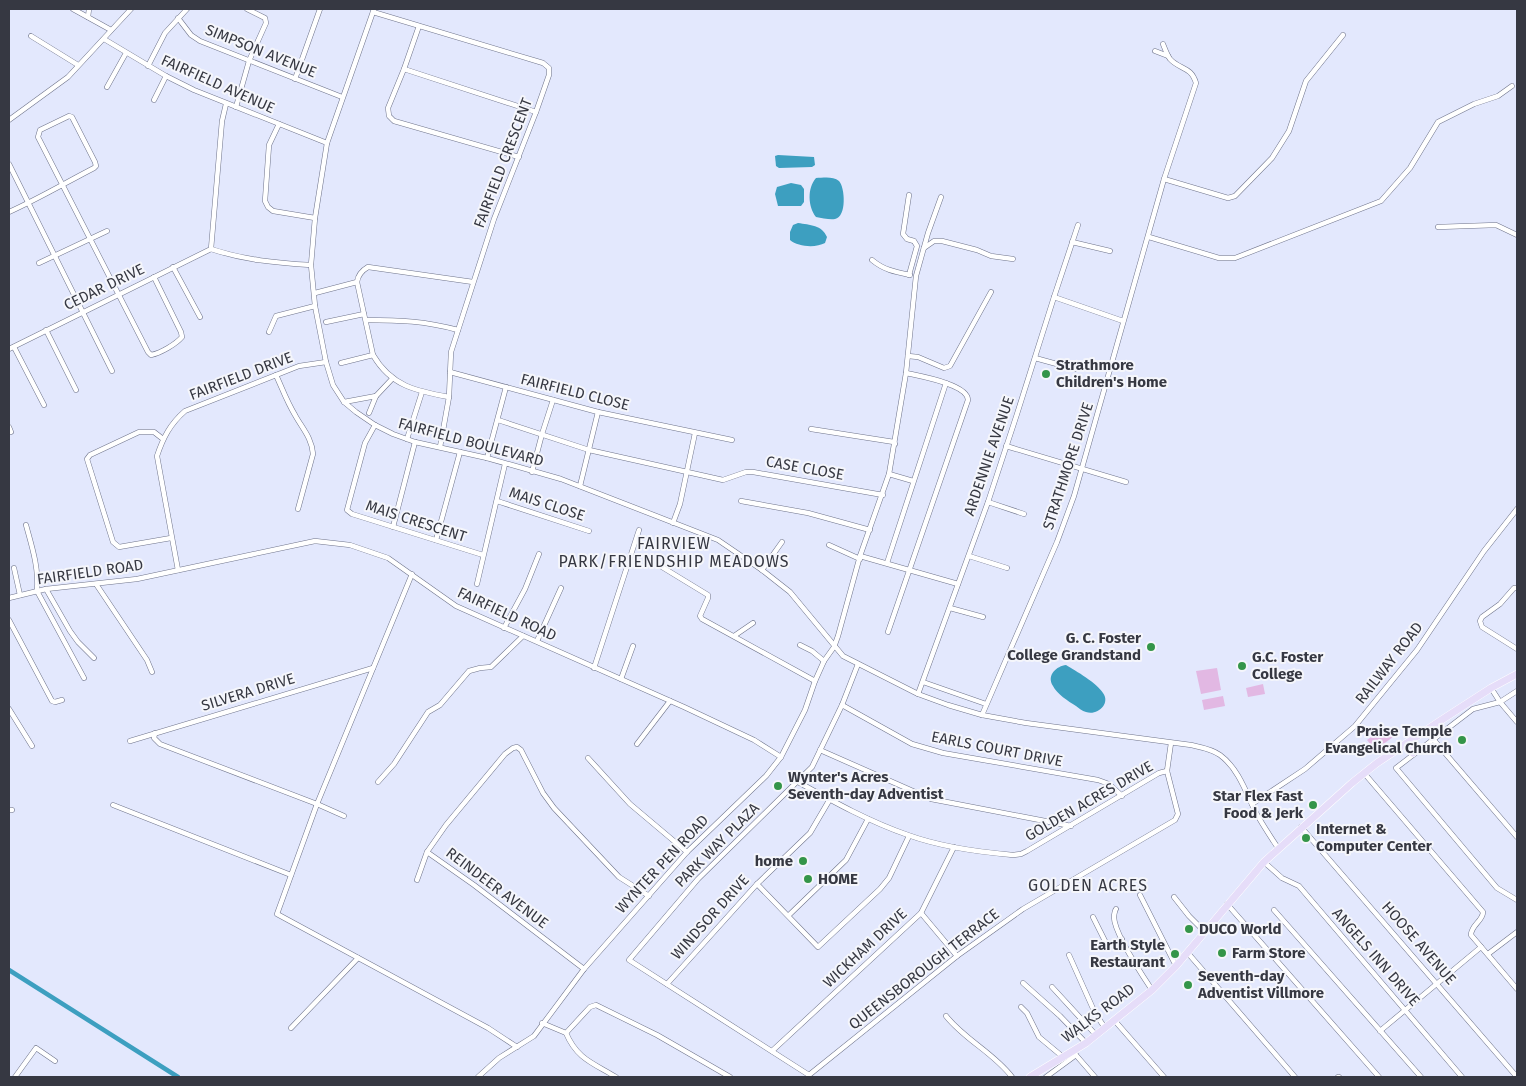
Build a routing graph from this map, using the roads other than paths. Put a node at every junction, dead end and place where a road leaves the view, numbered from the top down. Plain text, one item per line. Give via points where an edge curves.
1 (73, 9) edge
2 (89, 9) edge
3 (131, 9) edge
4 (187, 9) edge
5 (247, 9) edge
6 (320, 9) edge
7 (374, 10) edge
8 (88, 18) junction
9 (178, 18) junction
10 (419, 26) junction
11 (111, 30) junction
12 (1343, 35) dead end
13 (31, 36) dead end
14 (104, 39) junction
15 (1163, 44) dead end
16 (1155, 51) dead end
17 (126, 53) junction
18 (1168, 56) junction
19 (249, 61) junction
20 (78, 65) junction
21 (148, 66) junction
22 (404, 68) junction
23 (166, 76) junction
24 (295, 79) junction
25 (1512, 86) dead end
26 (107, 87) dead end
27 (342, 97) junction
28 (154, 100) dead end
29 (226, 104) junction
30 (236, 107) junction
31 (536, 112) junction
32 (9, 120) edge
33 (278, 124) junction
34 (327, 143) junction
35 (519, 157) junction
36 (9, 164) edge
37 (1164, 179) junction
38 (62, 185) junction
39 (909, 195) dead end
40 (941, 197) dead end
41 (29, 203) junction
42 (9, 212) edge
43 (315, 218) junction
44 (1078, 225) dead end
45 (1438, 227) dead end
46 (107, 231) dead end
47 (1517, 235) edge
48 (1149, 237) junction
49 (91, 239) junction
50 (1072, 242) junction
51 (211, 249) junction
52 (923, 249) junction
53 (1110, 250) dead end
54 (54, 256) junction
55 (1013, 259) dead end
56 (872, 260) dead end
57 (39, 263) dead end
58 (312, 265) junction
59 (173, 268) junction
60 (909, 275) junction
61 (916, 276) junction
62 (154, 277) junction
63 (357, 282) junction
64 (473, 282) junction
65 (991, 292) dead end
66 (315, 293) junction
67 (118, 294) junction
68 (1054, 297) junction
69 (316, 306) junction
70 (83, 311) junction
71 (364, 314) junction
72 (200, 317) dead end
73 (366, 320) junction
74 (1123, 321) junction
75 (326, 322) dead end
76 (46, 330) junction
77 (458, 330) junction
78 (269, 332) dead end
79 (11, 348) edge
80 (373, 355) junction
81 (908, 356) junction
82 (1035, 358) junction
83 (326, 362) junction
84 (341, 362) dead end
85 (1076, 369) dead end
86 (112, 371) dead end
87 (450, 372) junction
88 (906, 373) junction
89 (276, 375) junction
90 (392, 379) junction
91 (946, 382) junction
92 (506, 387) junction
93 (76, 390) dead end
94 (422, 392) junction
95 (376, 396) junction
96 (449, 397) junction
97 (553, 400) junction
98 (344, 402) junction
99 (44, 405) dead end
100 (598, 412) junction
101 (369, 413) dead end
102 (498, 420) junction
103 (375, 425) junction
104 (812, 429) dead end
105 (695, 433) junction
106 (542, 434) junction
107 (163, 439) junction
108 (407, 439) junction
109 (732, 440) dead end
110 (415, 442) junction
111 (895, 444) junction
112 (1006, 446) junction
113 (440, 447) junction
114 (589, 450) junction
115 (460, 452) junction
116 (487, 458) junction
117 (505, 464) junction
118 (1082, 470) junction
119 (686, 471) junction
120 (532, 472) junction
121 (890, 474) junction
122 (913, 481) junction
123 (1126, 482) dead end
124 (580, 486) junction
125 (883, 495) junction
126 (497, 501) junction
127 (741, 501) dead end
128 (988, 502) junction
129 (298, 508) dead end
130 (1517, 509) edge
131 (1024, 514) dead end
132 (673, 524) junction
133 (26, 525) dead end
134 (393, 526) junction
135 (639, 530) dead end
136 (870, 530) junction
137 (589, 531) dead end
138 (171, 538) junction
139 (436, 540) junction
140 (782, 542) dead end
141 (829, 545) dead end
142 (539, 554) dead end
143 (483, 555) junction
144 (969, 556) junction
145 (860, 557) junction
146 (887, 563) junction
147 (662, 567) dead end
148 (14, 568) dead end
149 (1007, 568) dead end
150 (178, 570) junction
151 (762, 570) junction
152 (910, 570) junction
153 (412, 574) junction
154 (96, 584) junction
155 (477, 584) dead end
156 (958, 584) junction
157 (561, 588) dead end
158 (1517, 588) edge
159 (46, 589) junction
160 (37, 591) junction
161 (20, 595) junction
162 (9, 598) edge
163 (950, 608) junction
164 (983, 617) dead end
165 (9, 620) edge
166 (753, 623) dead end
167 (504, 628) junction
168 (888, 632) dead end
169 (523, 636) junction
170 (734, 636) junction
171 (537, 641) junction
172 (800, 644) dead end
173 (633, 646) dead end
174 (834, 647) junction
175 (1517, 649) edge
176 (94, 658) dead end
177 (824, 660) junction
178 (858, 664) junction
179 (373, 668) junction
180 (594, 668) junction
181 (152, 672) dead end
182 (1517, 674) edge
183 (84, 678) dead end
184 (621, 679) junction
185 (815, 681) junction
186 (923, 682) junction
187 (1491, 688) junction
188 (1517, 691) edge
189 (918, 694) junction
190 (62, 700) dead end
191 (670, 701) junction
192 (1500, 702) junction
193 (986, 704) junction
194 (842, 705) junction
195 (9, 709) edge
196 (982, 715) junction
197 (1517, 722) edge
198 (155, 733) junction
199 (1433, 739) junction
200 (130, 741) dead end
201 (1407, 743) junction
202 (637, 744) dead end
203 (1172, 744) junction
204 (32, 746) dead end
205 (820, 750) junction
206 (1413, 753) junction
207 (781, 757) junction
208 (588, 758) dead end
209 (1167, 771) junction
210 (1364, 773) junction
211 (378, 782) dead end
212 (798, 782) junction
213 (1122, 796) junction
214 (830, 800) junction
215 (317, 804) junction
216 (1252, 804) junction
217 (113, 805) dead end
218 (344, 816) dead end
219 (868, 819) junction
220 (1071, 826) junction
221 (1301, 827) junction
222 (909, 836) junction
223 (1517, 837) edge
224 (954, 847) junction
225 (1278, 848) junction
226 (428, 852) junction
227 (687, 852) junction
228 (1264, 862) junction
229 (291, 875) junction
230 (417, 880) dead end
231 (758, 884) junction
232 (1140, 895) dead end
233 (649, 896) junction
234 (1174, 897) dead end
235 (1517, 900) edge
236 (1227, 904) junction
237 (1116, 909) dead end
238 (1274, 910) dead end
239 (922, 913) junction
240 (789, 915) junction
241 (1093, 917) dead end
242 (1204, 931) junction
243 (1517, 932) edge
244 (1122, 939) junction
245 (1481, 947) junction
246 (1187, 952) junction
247 (1488, 954) junction
248 (1069, 955) dead end
249 (957, 956) junction
250 (358, 958) junction
251 (629, 960) joint
252 (1176, 966) junction
253 (584, 969) junction
254 (1023, 983) dead end
255 (667, 984) junction
256 (1437, 984) junction
257 (1052, 987) dead end
258 (1517, 989) edge
259 (1152, 990) junction
260 (1021, 1007) dead end
261 (1405, 1011) junction
262 (946, 1016) dead end
263 (1115, 1021) junction
264 (542, 1023) junction
265 (291, 1028) dead end
266 (1105, 1028) junction
267 (1380, 1031) junction
268 (566, 1033) junction
269 (1096, 1035) junction
270 (1086, 1043) junction
271 (517, 1047) junction
272 (772, 1051) junction
273 (1074, 1053) junction
274 (1063, 1057) junction
275 (55, 1061) dead end
276 (721, 1075) edge
277 (1517, 1076) edge
278 (15, 1077) edge
279 (478, 1077) edge
280 (616, 1077) edge
281 (730, 1077) edge
282 (1012, 1077) edge
283 (1030, 1077) edge
284 (1046, 1077) edge
285 (1095, 1077) edge
286 (1164, 1077) edge
287 (1295, 1077) edge
288 (1379, 1077) edge
289 (1421, 1077) edge
290 (1462, 1077) edge

1 - 8 street
2 - 8 street
3 - 11 street
4 - 9 street
5 - 19 street via 266,18
6 - 24 street
7 - 10 street, FAIRFIELD CRESCENT
7 - 27 street, FAIRFIELD BOULEVARD
8 - 11 street
9 - 19 street, SIMPSON AVENUE via 200,41
9 - 21 street via 165,33
10 - 22 street
10 - 31 street, FAIRFIELD CRESCENT via 543,63 549,68 549,75
11 - 14 street
12 - 37 street via 1306,82 1289,131 1272,158 1235,196 1228,198
13 - 20 street
14 - 17 street, FAIRFIELD AVENUE
14 - 20 street
15 - 18 street
16 - 18 street, STRATHMORE DRIVE
17 - 21 street, FAIRFIELD AVENUE
17 - 26 street
18 - 37 street, STRATHMORE DRIVE via 1189,70 1196,83
19 - 24 street, SIMPSON AVENUE
19 - 30 street
20 - 32 street via 68,77
21 - 23 street, FAIRFIELD AVENUE
22 - 31 street
22 - 35 street via 388,108 394,122
23 - 28 street
23 - 29 street, FAIRFIELD AVENUE
24 - 27 street, SIMPSON AVENUE
25 - 48 street via 1498,96 1438,122 1410,168 1381,201 1235,258 1219,258
27 - 34 street, FAIRFIELD BOULEVARD
29 - 30 street, FAIRFIELD AVENUE
29 - 51 street
30 - 33 street, FAIRFIELD AVENUE
31 - 35 street, FAIRFIELD CRESCENT
33 - 34 street, FAIRFIELD AVENUE
33 - 43 street via 269,145 265,201 272,211
34 - 43 street, FAIRFIELD BOULEVARD
35 - 64 street, FAIRFIELD CRESCENT
36 - 41 street
37 - 48 street, STRATHMORE DRIVE
38 - 38 street via 38,137 40,130 69,116 96,166
38 - 41 street
38 - 49 street
39 - 60 street via 903,234 917,246
40 - 52 street
41 - 42 street
41 - 54 street
43 - 58 street, FAIRFIELD BOULEVARD
44 - 50 street, ARDENNIE AVENUE
45 - 47 street via 1496,225
46 - 49 street
48 - 74 street, STRATHMORE DRIVE
49 - 54 street
49 - 67 street
50 - 53 street
50 - 68 street, ARDENNIE AVENUE
51 - 58 street via 254,260
51 - 59 street, CEDAR DRIVE
52 - 55 street via 934,241 942,240 991,256
52 - 61 street
54 - 57 street
54 - 70 street
56 - 60 street via 889,271
58 - 66 street, FAIRFIELD BOULEVARD
59 - 62 street, CEDAR DRIVE
59 - 72 street
60 - 61 street
61 - 81 street
62 - 67 street, CEDAR DRIVE
62 - 67 street via 182,336 156,354 148,352
63 - 64 street via 361,272 368,267
63 - 66 street
63 - 71 street
64 - 77 street, FAIRFIELD CRESCENT
65 - 81 street via 950,366 944,368
66 - 69 street, FAIRFIELD BOULEVARD
67 - 70 street, CEDAR DRIVE
68 - 74 street
68 - 82 street, ARDENNIE AVENUE
69 - 78 street via 276,316
69 - 83 street, FAIRFIELD BOULEVARD
70 - 76 street, CEDAR DRIVE
70 - 86 street
71 - 73 street
71 - 75 street
73 - 77 street via 429,322
73 - 80 street
74 - 118 street, STRATHMORE DRIVE
76 - 79 street, CEDAR DRIVE
76 - 93 street
77 - 87 street, FAIRFIELD CRESCENT via 451,352
79 - 99 street
80 - 84 street
80 - 90 street
81 - 88 street
82 - 85 street
82 - 112 street, ARDENNIE AVENUE
83 - 89 street, FAIRFIELD DRIVE via 299,366
83 - 98 street, FAIRFIELD BOULEVARD via 333,385
87 - 92 street, FAIRFIELD CLOSE
87 - 96 street, FAIRFIELD CRESCENT
88 - 91 street
88 - 111 street
89 - 107 street, FAIRFIELD DRIVE via 185,411 175,419
89 - 129 street via 312,446 313,454
90 - 94 street
90 - 95 street
91 - 122 street
91 - 152 street via 965,392 968,400
92 - 97 street, FAIRFIELD CLOSE
92 - 102 street
94 - 96 street
94 - 108 street
95 - 98 street
95 - 101 street
96 - 113 street, FAIRFIELD CRESCENT
97 - 100 street, FAIRFIELD CLOSE
97 - 106 street
98 - 103 street, FAIRFIELD BOULEVARD
100 - 105 street, FAIRFIELD CLOSE
100 - 114 street
102 - 106 street
102 - 116 street
103 - 108 street, FAIRFIELD BOULEVARD
103 - 134 street, MAIS CRESCENT via 365,443 347,510
104 - 111 street
105 - 109 street, FAIRFIELD CLOSE
105 - 119 street
106 - 114 street
106 - 120 street
107 - 138 street, FAIRFIELD DRIVE via 157,456
107 - 138 street via 154,432 139,432 87,459 115,545
108 - 110 street, FAIRFIELD BOULEVARD
110 - 113 street, FAIRFIELD BOULEVARD
110 - 134 street
111 - 121 street
112 - 118 street
112 - 128 street, ARDENNIE AVENUE
113 - 115 street, FAIRFIELD BOULEVARD
114 - 119 street
114 - 124 street
115 - 116 street, FAIRFIELD BOULEVARD
115 - 139 street
116 - 117 street, FAIRFIELD BOULEVARD
117 - 120 street, FAIRFIELD BOULEVARD
117 - 126 street
118 - 123 street
118 - 193 street, STRATHMORE DRIVE via 1057,542
119 - 125 street, CASE CLOSE via 723,480 753,472
119 - 132 street
120 - 124 street, FAIRFIELD BOULEVARD
121 - 122 street
121 - 125 street
122 - 146 street
124 - 132 street, FAIRFIELD BOULEVARD
125 - 136 street
126 - 137 street, MAIS CLOSE
126 - 143 street
127 - 136 street via 808,513
128 - 131 street
128 - 144 street, ARDENNIE AVENUE
130 - 216 street, RAILWAY ROAD via 1484,551 1417,650 1355,726 1305,769
132 - 151 street, FAIRFIELD BOULEVARD via 718,540
133 - 160 street via 36,561
134 - 139 street, MAIS CRESCENT
135 - 180 street
136 - 145 street
138 - 150 street, FAIRFIELD DRIVE
139 - 143 street, MAIS CRESCENT
140 - 151 street
141 - 145 street
142 - 167 street
143 - 155 street
144 - 149 street
144 - 156 street, ARDENNIE AVENUE
145 - 146 street
145 - 174 street
146 - 152 street
147 - 170 street via 708,595 700,616
148 - 161 street
150 - 153 street, FAIRFIELD ROAD via 315,541 350,545 388,558
150 - 154 street, FAIRFIELD ROAD
151 - 174 street, FAIRFIELD BOULEVARD via 790,592
152 - 156 street
152 - 168 street
153 - 167 street, FAIRFIELD ROAD via 456,606
153 - 179 street
154 - 159 street, FAIRFIELD ROAD
154 - 181 street
156 - 163 street, ARDENNIE AVENUE
157 - 171 street
158 - 175 street via 1480,621 1482,627
159 - 160 street, FAIRFIELD ROAD
159 - 176 street via 78,642
160 - 161 street, FAIRFIELD ROAD
160 - 183 street
161 - 162 street, FAIRFIELD ROAD
163 - 164 street
163 - 186 street, ARDENNIE AVENUE
165 - 190 street via 52,700
166 - 170 street
167 - 169 street, FAIRFIELD ROAD
169 - 171 street, FAIRFIELD ROAD
169 - 211 street via 491,667 469,671 440,705 428,712 394,764
170 - 185 street
171 - 180 street, FAIRFIELD ROAD
172 - 177 street
173 - 184 street
174 - 177 street, WYNTER PEN ROAD
174 - 178 street, FAIRFIELD BOULEVARD
177 - 185 street, WYNTER PEN ROAD
178 - 189 street, FAIRFIELD BOULEVARD
178 - 194 street, PARK WAY PLAZA
179 - 198 street, SILVERA DRIVE
179 - 215 street
180 - 184 street, FAIRFIELD ROAD
182 - 187 main road, WALKS ROAD
184 - 191 street, FAIRFIELD ROAD
185 - 207 street, WYNTER PEN ROAD via 805,710
186 - 189 street, ARDENNIE AVENUE
186 - 193 street
187 - 192 street
187 - 201 main road, WALKS ROAD
188 - 192 street
189 - 196 street, FAIRFIELD BOULEVARD
191 - 202 street
191 - 207 street, FAIRFIELD ROAD via 754,740
192 - 197 street
192 - 199 street via 1473,709
193 - 196 street, STRATHMORE DRIVE
194 - 205 street, PARK WAY PLAZA
194 - 213 street, EARLS COURT DRIVE via 912,744 976,760 1098,780 1109,784
195 - 204 street
196 - 203 street, FAIRFIELD BOULEVARD
198 - 200 street, SILVERA DRIVE
198 - 215 street via 154,738 160,744
199 - 206 street
199 - 223 street
201 - 206 main road
201 - 210 main road, WALKS ROAD
203 - 209 street, QUEENSBOROUGH TERRACE
203 - 216 street, FAIRFIELD BOULEVARD via 1206,749 1220,755 1234,771
205 - 212 street, PARK WAY PLAZA via 812,767
205 - 220 street via 931,799
206 - 235 street via 1396,768 1496,888
207 - 227 street, WYNTER PEN ROAD via 766,776
208 - 227 street via 630,804
209 - 213 street, GOLDEN ACRES DRIVE
209 - 249 street, QUEENSBOROUGH TERRACE via 1178,814 1174,820 1022,909
210 - 221 main road, WALKS ROAD
210 - 245 street via 1483,912 1471,930 1471,935
212 - 214 street, GOLDEN ACRES DRIVE
212 - 251 street, PARK WAY PLAZA via 698,879
213 - 220 street, GOLDEN ACRES DRIVE
214 - 219 street, GOLDEN ACRES DRIVE
214 - 231 street, WINDSOR DRIVE via 810,833
215 - 218 street
215 - 229 street
216 - 225 street, FAIRFIELD BOULEVARD
217 - 229 street
219 - 222 street, GOLDEN ACRES DRIVE
219 - 240 street via 846,860
220 - 224 street, GOLDEN ACRES DRIVE via 1021,854 995,854
221 - 225 main road, WALKS ROAD
221 - 256 street, HOOSE AVENUE
222 - 224 street, GOLDEN ACRES DRIVE
222 - 240 street via 889,878 880,889 818,947
224 - 239 street, WICKHAM DRIVE
225 - 228 main road, WALKS ROAD
226 - 230 street
226 - 233 street, REINDEER AVENUE via 446,825 505,754 517,747 554,808 619,877
226 - 253 street, REINDEER AVENUE
227 - 233 street, WYNTER PEN ROAD
228 - 236 main road, WALKS ROAD
228 - 261 street, ANGELS INN DRIVE via 1282,878 1299,886
229 - 250 street via 277,914
231 - 240 street
231 - 255 street, WINDSOR DRIVE
232 - 252 street
233 - 253 street, WYNTER PEN ROAD
234 - 242 street
236 - 242 main road, WALKS ROAD
236 - 288 street
237 - 244 street via 1114,917
238 - 267 street
239 - 249 street
239 - 272 street, WICKHAM DRIVE
241 - 244 street via 1106,943
242 - 246 main road, WALKS ROAD
243 - 247 street
244 - 259 street
245 - 247 street
245 - 256 street
246 - 252 main road, WALKS ROAD
246 - 287 street
247 - 258 street
248 - 266 street via 1095,1014
249 - 272 street, QUEENSBOROUGH TERRACE via 809,1074
250 - 265 street
250 - 271 street
251 - 255 street, QUEENSBOROUGH TERRACE
252 - 259 main road, WALKS ROAD
253 - 264 street, WYNTER PEN ROAD
254 - 270 street
255 - 272 street, QUEENSBOROUGH TERRACE
256 - 261 street
256 - 277 street, HOOSE AVENUE
257 - 269 street
259 - 263 main road, WALKS ROAD
260 - 274 street via 1039,1037
261 - 267 street
261 - 290 street, ANGELS INN DRIVE
262 - 282 street via 956,1029 1004,1066
263 - 266 main road, WALKS ROAD
263 - 286 street
264 - 268 street
264 - 271 street, WYNTER PEN ROAD via 534,1036
266 - 269 main road, WALKS ROAD
267 - 289 street
268 - 276 street via 590,1007 596,1005 657,1035
268 - 280 street via 579,1054
269 - 270 main road, WALKS ROAD
270 - 273 main road, WALKS ROAD
271 - 279 street, WYNTER PEN ROAD via 498,1058
273 - 274 main road, WALKS ROAD
273 - 284 street
273 - 285 street
274 - 283 main road, WALKS ROAD
275 - 278 street via 36,1048
276 - 281 street

